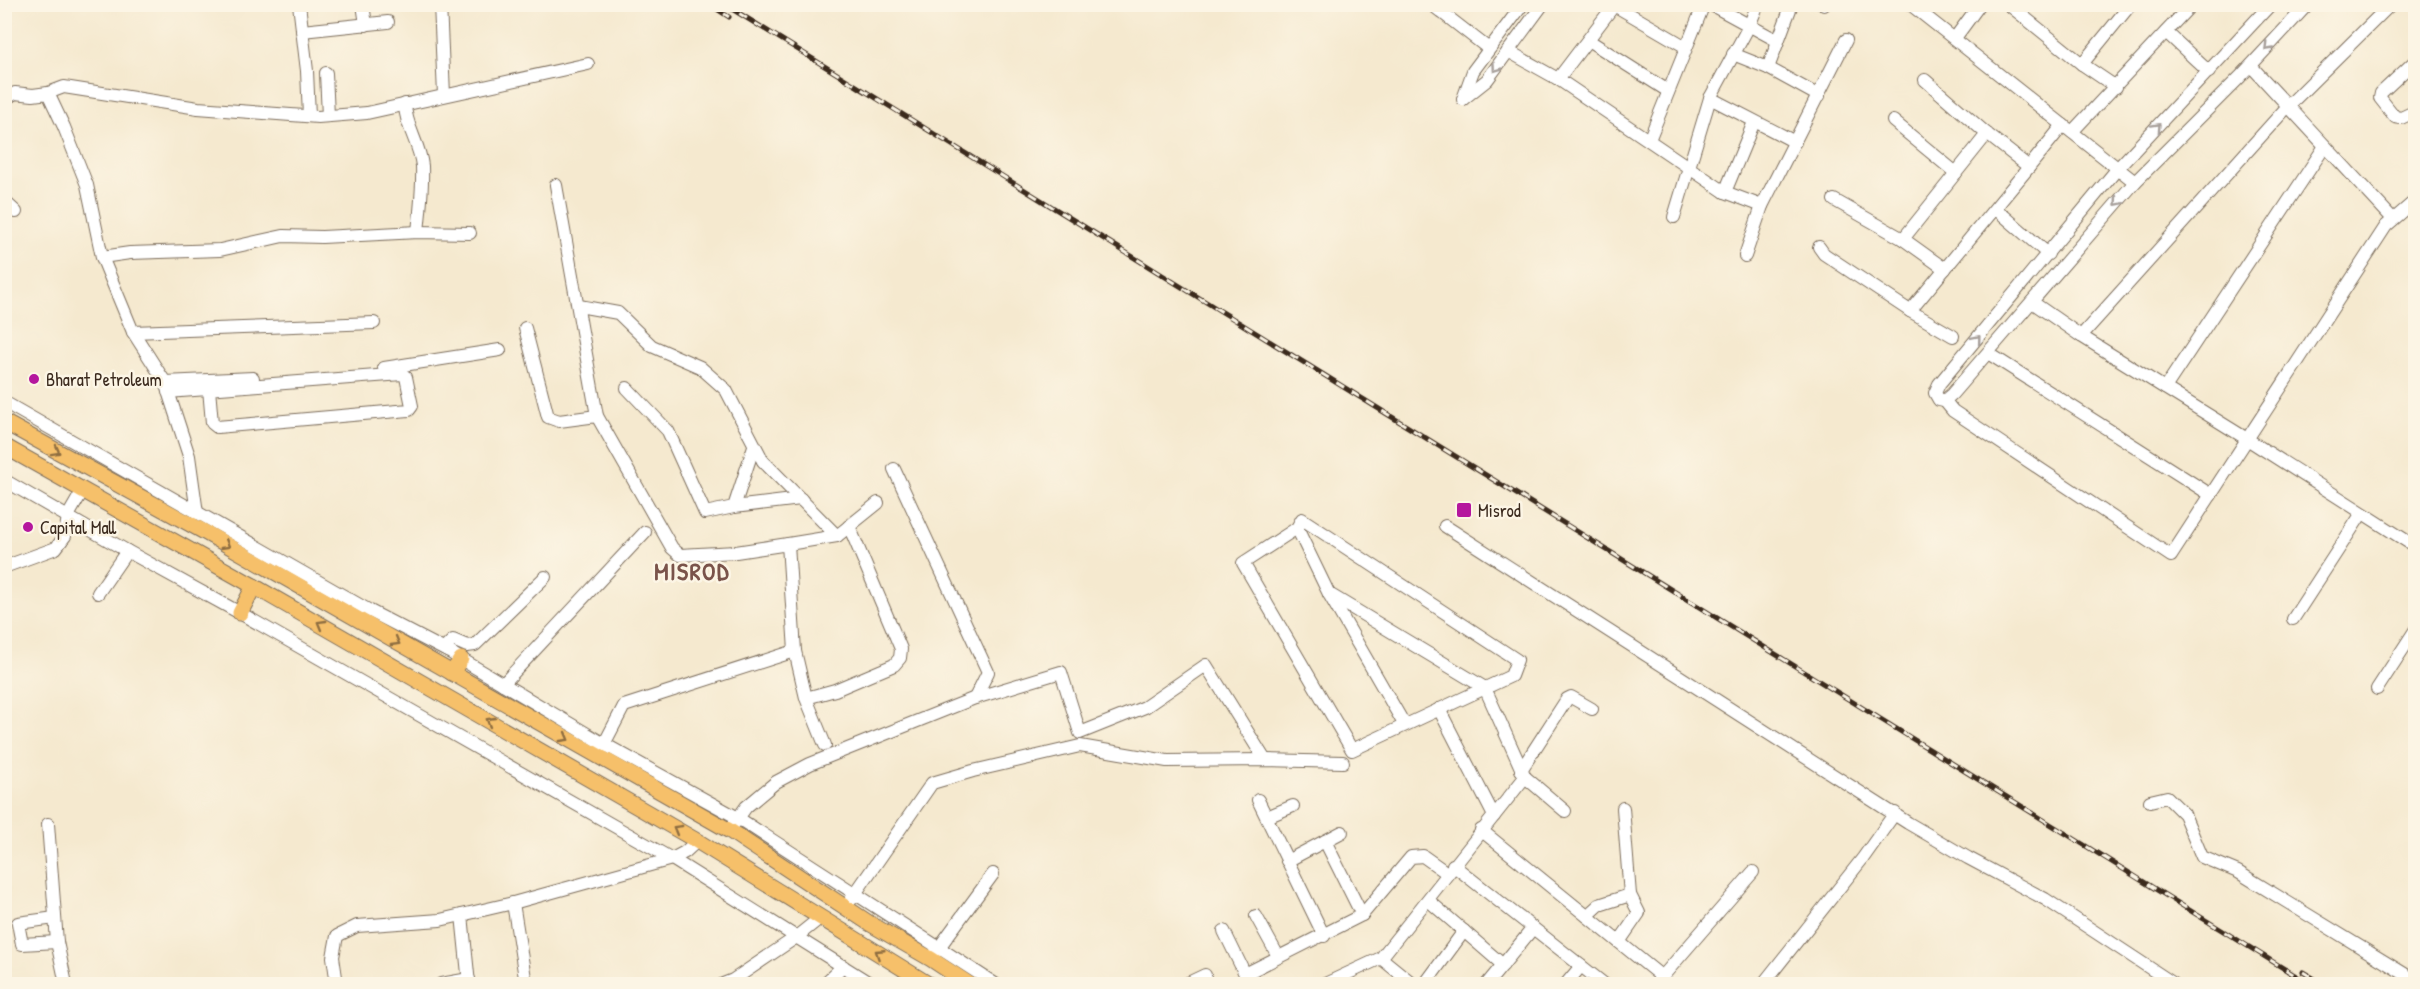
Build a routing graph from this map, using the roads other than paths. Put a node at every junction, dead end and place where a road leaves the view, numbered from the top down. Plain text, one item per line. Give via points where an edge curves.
1 (298, 4) edge
2 (363, 4) edge
3 (440, 4) edge
4 (1431, 4) edge
5 (1453, 4) edge
6 (1522, 4) edge
7 (1543, 4) edge
8 (1704, 4) edge
9 (1710, 4) edge
10 (1758, 4) edge
11 (1792, 4) edge
12 (1910, 4) edge
13 (1980, 4) edge
14 (2008, 4) edge
15 (2031, 4) edge
16 (2132, 4) edge
17 (2192, 4) edge
18 (2271, 4) edge
19 (2308, 4) edge
20 (2391, 4) edge
21 (1615, 5) edge
22 (1444, 15) junction
23 (2023, 15) junction
24 (388, 22) dead end
25 (366, 25) junction
26 (1749, 26) junction
27 (302, 31) junction
28 (2166, 32) junction
29 (1955, 38) junction
30 (1588, 40) junction
31 (1846, 40) dead end
32 (1778, 41) junction
33 (1686, 47) junction
34 (1489, 49) junction
35 (1508, 51) junction
36 (1733, 54) junction
37 (2415, 60) edge
38 (2082, 63) junction
39 (588, 64) dead end
40 (2251, 66) junction
41 (1768, 68) junction
42 (2209, 72) junction
43 (326, 73) dead end
44 (1558, 79) junction
45 (1925, 80) dead end
46 (2116, 87) junction
47 (1668, 91) junction
48 (48, 93) junction
49 (444, 95) junction
50 (1819, 96) junction
51 (1710, 98) junction
52 (4, 103) edge
53 (405, 104) junction
54 (2288, 106) junction
55 (2415, 111) edge
56 (309, 116) junction
57 (328, 116) junction
58 (1893, 121) dead end
59 (1754, 122) junction
60 (2068, 128) junction
61 (1987, 134) junction
62 (1649, 140) junction
63 (1795, 142) junction
64 (2325, 146) junction
65 (2029, 167) junction
66 (1689, 168) junction
67 (2118, 168) junction
68 (1956, 173) junction
69 (2135, 182) junction
70 (556, 185) dead end
71 (1725, 192) junction
72 (1834, 200) dead end
73 (2415, 200) edge
74 (4, 201) edge
75 (1762, 206) junction
76 (1996, 209) junction
77 (16, 212) dead end
78 (1674, 217) dead end
79 (2393, 219) junction
80 (418, 232) junction
81 (470, 233) dead end
82 (1903, 239) junction
83 (1819, 247) dead end
84 (2048, 254) junction
85 (1745, 256) dead end
86 (102, 257) junction
87 (1945, 269) junction
88 (2032, 302) junction
89 (579, 306) junction
90 (1910, 311) junction
91 (374, 323) dead end
92 (525, 328) dead end
93 (133, 332) junction
94 (1953, 336) dead end
95 (2081, 336) junction
96 (500, 350) dead end
97 (1988, 353) junction
98 (166, 387) junction
99 (627, 388) dead end
100 (2165, 388) junction
101 (208, 389) junction
102 (1944, 400) junction
103 (4, 402) edge
104 (597, 416) junction
105 (4, 422) edge
106 (2247, 439) junction
107 (4, 446) edge
108 (754, 446) junction
109 (894, 469) dead end
110 (4, 480) edge
111 (83, 490) junction
112 (2211, 495) junction
113 (801, 499) junction
114 (878, 503) dead end
115 (734, 507) junction
116 (197, 513) junction
117 (2362, 513) junction
118 (68, 516) junction
119 (849, 526) junction
120 (1444, 526) dead end
121 (1298, 528) junction
122 (645, 532) dead end
123 (837, 536) junction
124 (788, 544) junction
125 (2415, 548) edge
126 (127, 551) junction
127 (4, 567) edge
128 (545, 577) dead end
129 (254, 586) junction
130 (98, 593) dead end
131 (1329, 594) junction
132 (240, 613) junction
133 (2293, 620) dead end
134 (2415, 629) edge
135 (444, 649) junction
136 (795, 651) junction
137 (461, 659) junction
138 (452, 673) junction
139 (503, 684) junction
140 (1485, 688) junction
141 (2377, 689) dead end
142 (806, 698) junction
143 (975, 698) junction
144 (1440, 709) junction
145 (1592, 709) dead end
146 (1404, 724) junction
147 (825, 744) dead end
148 (601, 750) junction
149 (1265, 760) junction
150 (1343, 762) dead end
151 (1523, 774) junction
152 (1258, 800) dead end
153 (2150, 801) dead end
154 (1293, 806) dead end
155 (1623, 808) dead end
156 (1565, 811) dead end
157 (1895, 813) junction
158 (1494, 816) junction
159 (1267, 817) junction
160 (48, 824) dead end
161 (734, 824) junction
162 (1481, 830) junction
163 (1342, 832) dead end
164 (697, 841) junction
165 (1325, 841) junction
166 (672, 859) junction
167 (1287, 861) junction
168 (1450, 869) junction
169 (1753, 872) dead end
170 (993, 874) dead end
171 (1630, 895) junction
172 (1428, 900) junction
173 (850, 901) junction
174 (513, 903) junction
175 (462, 915) junction
176 (1362, 915) junction
177 (1256, 916) dead end
178 (1587, 916) junction
179 (55, 918) junction
180 (820, 918) junction
181 (1533, 928) junction
182 (1224, 931) dead end
183 (1464, 932) junction
184 (1324, 936) junction
185 (795, 938) junction
186 (57, 942) junction
187 (1619, 942) junction
188 (935, 954) junction
189 (1278, 956) junction
190 (1381, 958) junction
191 (1503, 965) junction
192 (843, 966) junction
193 (1581, 966) junction
194 (1205, 975) dead end
195 (1248, 979) edge
196 (1659, 981) edge
197 (2415, 981) edge
198 (469, 982) edge
199 (66, 984) edge
200 (334, 984) edge
201 (441, 984) edge
202 (526, 984) edge
203 (723, 984) edge
204 (824, 984) edge
205 (871, 984) edge
206 (928, 984) edge
207 (969, 984) edge
208 (995, 984) edge
209 (1186, 984) edge
210 (1324, 984) edge
211 (1413, 984) edge
212 (1425, 984) edge
213 (1487, 984) edge
214 (1566, 984) edge
215 (1604, 984) edge
216 (1763, 984) edge
217 (2174, 984) edge

1 - 27 street
2 - 25 street
3 - 49 street
4 - 22 street
5 - 22 street
6 - 34 street
7 - 35 street
8 - 33 street
9 - 26 street
10 - 26 street
11 - 32 street
12 - 29 street
13 - 29 street
14 - 23 street
15 - 23 street
16 - 38 street
17 - 28 street
18 - 42 street
19 -> 40 street
20 - 54 street
21 - 30 street
21 - 33 street
22 - 34 street
23 - 38 street
24 - 25 street
25 - 27 street
26 - 32 street
26 - 36 street
27 - 56 street
28 - 42 street
28 - 46 street
29 - 60 street
30 - 44 street
30 - 47 street
31 - 50 street
32 - 41 street
33 - 47 street
35 -> 34 street via 1487,80 1463,99 1473,70
35 - 44 street
36 - 41 street
36 - 51 street
37 - 55 street via 2380,98 2395,117
38 - 46 street
39 - 49 street
40 - 54 street
40 - 69 street
41 - 50 street
67 -> 42 street
43 - 57 street
44 - 62 street
45 - 61 street
46 - 60 street
47 - 62 street
48 - 52 street via 15,93
48 - 56 street via 64,87 198,108
48 - 86 street via 87,185
49 - 53 street
50 - 63 street
51 - 59 street
51 - 66 street
53 - 57 street via 367,113
53 - 80 street via 405,117 422,167
54 - 64 street
54 - 95 street
56 - 57 street
58 - 68 street
59 - 63 street
59 - 71 street
60 - 65 street
60 - 67 street
61 - 65 street
61 - 68 street
62 - 66 street
63 - 75 street
64 - 79 street
64 - 100 street
65 - 76 street
66 - 71 street
66 - 78 street
67 - 69 street
67 - 84 street
68 - 82 street
69 -> 88 street
70 - 89 street
71 - 75 street
72 - 82 street
73 - 79 street
74 - 77 street
75 - 85 street
76 - 84 street
76 - 87 street
79 - 106 street
80 - 81 street
80 - 86 street via 283,236 220,249
82 - 87 street
83 - 90 street
102 -> 84 street via 1936,397 1939,384
86 - 93 street
87 - 90 street
88 - 95 street
88 - 97 street
89 - 104 street
89 - 108 street via 618,314 652,346 700,367 726,390
90 - 94 street
91 - 93 street
92 - 104 street via 548,417 559,421
93 - 98 street
95 - 100 street
96 - 98 street via 357,372
97 - 102 street
97 - 112 street
98 - 101 street
98 - 116 street via 189,456
99 - 115 street via 668,431 705,513
100 - 106 street
101 - 101 street via 402,374 412,406 408,410 218,427 212,423
102 - 112 street via 1953,411 2171,556
103 - 116 street
104 - 124 street via 672,548 680,555
105 -> 138 main road
106 - 112 street
106 - 117 street
107 - 111 main road
108 - 113 street via 763,461
108 - 115 street
109 - 143 street via 988,672
110 - 118 street
111 - 118 street
111 - 129 main road
113 - 115 street
113 - 123 street
114 - 119 street
116 - 135 street
117 - 125 street
117 - 133 street
118 - 126 street
118 - 127 street via 65,536 56,548
119 - 123 street
119 - 142 street via 901,649 900,658 894,665
120 - 157 street
121 - 131 street
121 - 140 street via 1302,519 1516,660 1511,676
121 - 146 street via 1243,563 1352,750
122 - 139 street
123 - 124 street
124 - 136 street
126 - 130 street
126 - 132 street
128 - 135 street via 476,645 453,640
129 - 132 main road
164 -> 129 main road
131 - 140 street
131 - 146 street
132 - 166 street
134 - 141 street
135 - 137 street
136 - 142 street
136 - 148 street via 624,706
137 - 138 main road
137 - 139 street
138 -> 148 main road
139 - 148 street
140 - 144 street
140 - 151 street
142 - 147 street
143 - 149 street via 1061,672 1080,733 1145,707 1206,665
143 - 161 street via 810,764 776,782 746,807
144 - 146 street
144 - 158 street
145 - 151 street via 1571,697 1567,699
148 - 161 main road
149 - 150 street
149 - 173 street via 1167,761 1080,746 932,783
151 - 156 street
151 - 158 street
152 - 159 street
153 - 197 street via 2167,797 2184,814 2202,857 2238,872
154 - 159 street
155 - 171 street
157 - 216 street
157 - 217 street via 2045,899
158 - 162 street
159 - 167 street
160 - 179 street
161 - 173 main road
162 - 168 street
162 - 178 street
163 - 165 street
164 - 166 street
164 - 180 main road
165 - 167 street
165 - 176 street
166 - 174 street
166 - 185 street
167 - 184 street
168 - 172 street
168 - 176 street via 1423,856 1411,857
168 - 181 street
169 - 196 street
170 - 188 street
171 - 178 street via 1599,905
171 - 187 street via 1639,913
172 - 183 street
172 - 190 street
173 - 188 main road via 869,923
174 - 175 street
174 - 202 street
175 - 198 street
175 - 200 street via 357,926 337,936
176 - 184 street
177 - 189 street
178 - 187 street
179 - 186 street
179 - 186 street via 18,923 22,944
180 - 185 street
206 -> 180 main road
181 - 191 street
181 - 193 street
182 - 195 street
183 - 191 street
183 - 212 street
184 - 189 street
185 - 192 street
185 - 203 street
186 - 199 street
187 - 196 street
188 - 207 main road
188 - 208 street
189 - 195 street
190 - 210 street
190 - 211 street
191 - 213 street
192 - 204 street
192 - 205 street
193 - 214 street
193 - 215 street
194 - 209 street
198 - 201 street

